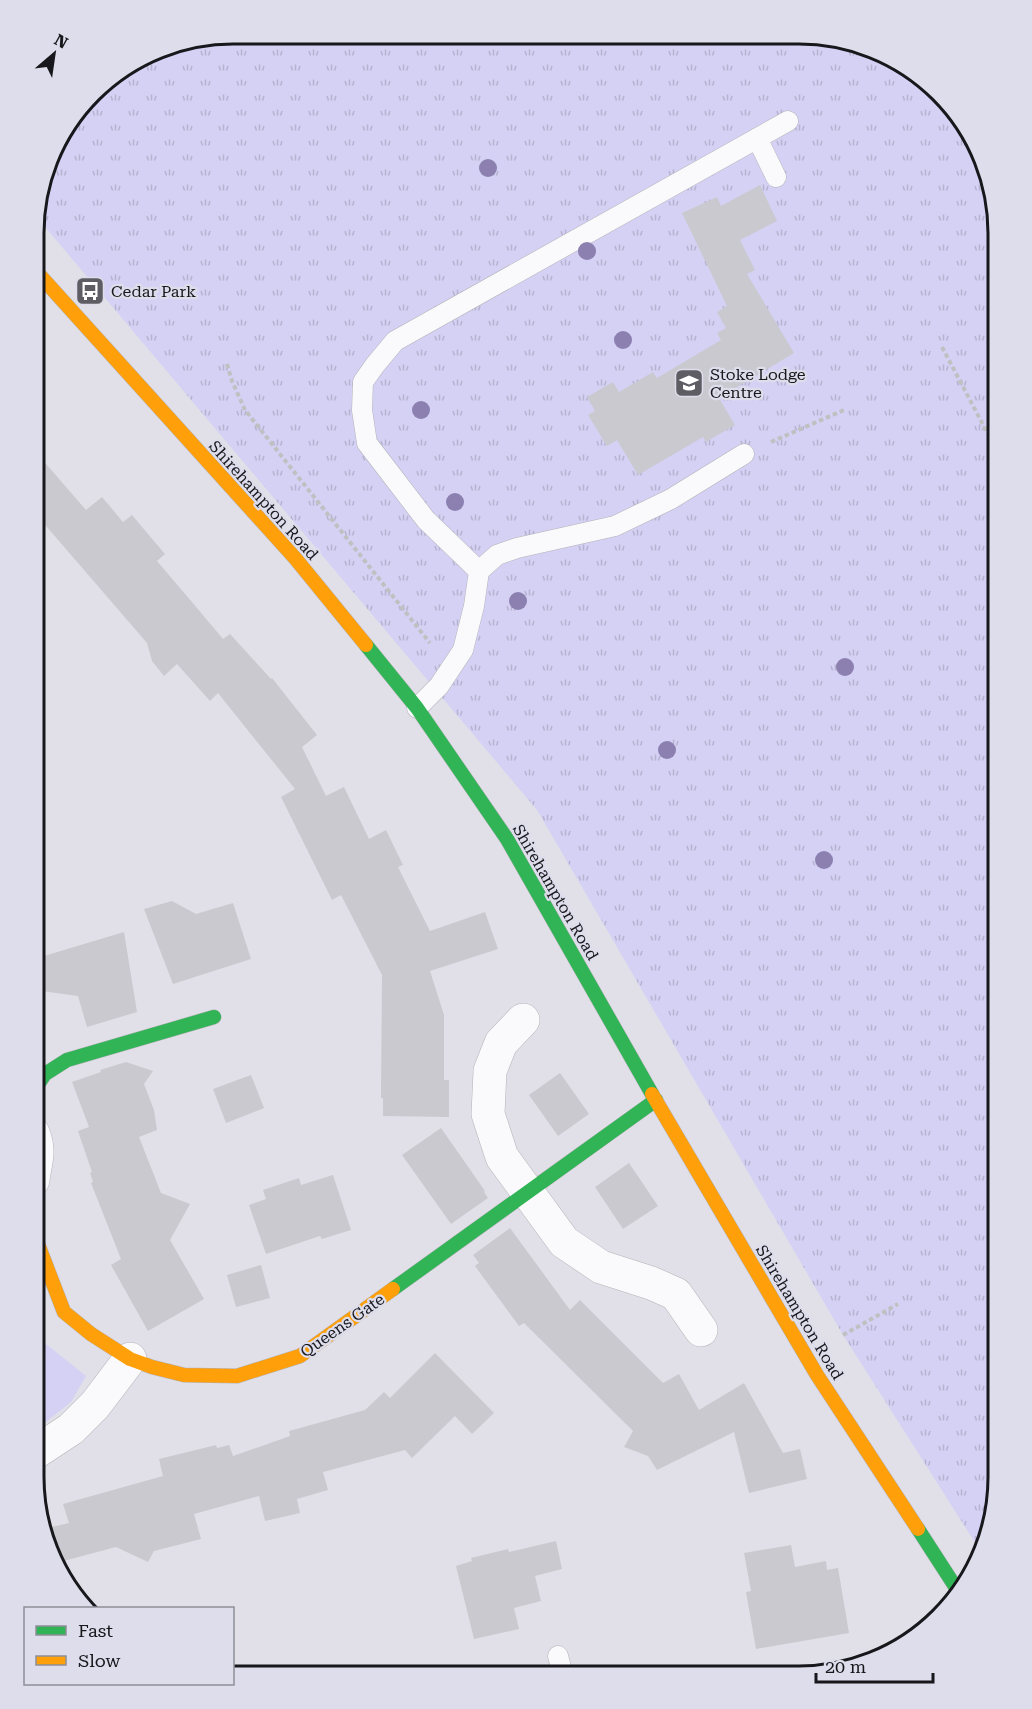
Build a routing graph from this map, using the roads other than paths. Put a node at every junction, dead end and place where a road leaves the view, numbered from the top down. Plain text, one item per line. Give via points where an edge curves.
1 (788, 122) dead end
2 (757, 138) junction
3 (776, 177) dead end
4 (44, 280) edge
5 (744, 454) road end
6 (479, 571) junction
7 (417, 708) junction
8 (214, 1017) dead end
9 (523, 1020) dead end
10 (44, 1075) edge
11 (656, 1100) junction
12 (528, 1192) junction
13 (44, 1260) edge
14 (701, 1330) dead end
15 (130, 1359) junction
16 (44, 1447) edge
17 (954, 1585) edge
18 (558, 1656) dead end
19 (560, 1666) edge

1 - 2 lane
2 - 3 lane
2 - 6 lane via 395,340 363,382 367,443 426,520
4 - 7 main road, Shirehampton Road via 296,558
5 - 6 lane via 671,499 615,526 516,548 497,555
6 - 7 lane via 464,650 439,686
7 - 11 main road, Shirehampton Road via 507,839
8 - 10 main road via 67,1060
9 - 12 street via 501,1043 490,1071 488,1114 501,1157
11 - 12 main road, Queens Gate
11 - 17 main road, Shirehampton Road via 817,1375
12 - 14 street via 564,1242 601,1267 676,1294
12 - 15 main road, Queens Gate via 300,1356 237,1376 184,1375
13 - 15 main road, Queens Gate via 64,1311
15 - 16 street via 95,1405 71,1429
18 - 19 lane

